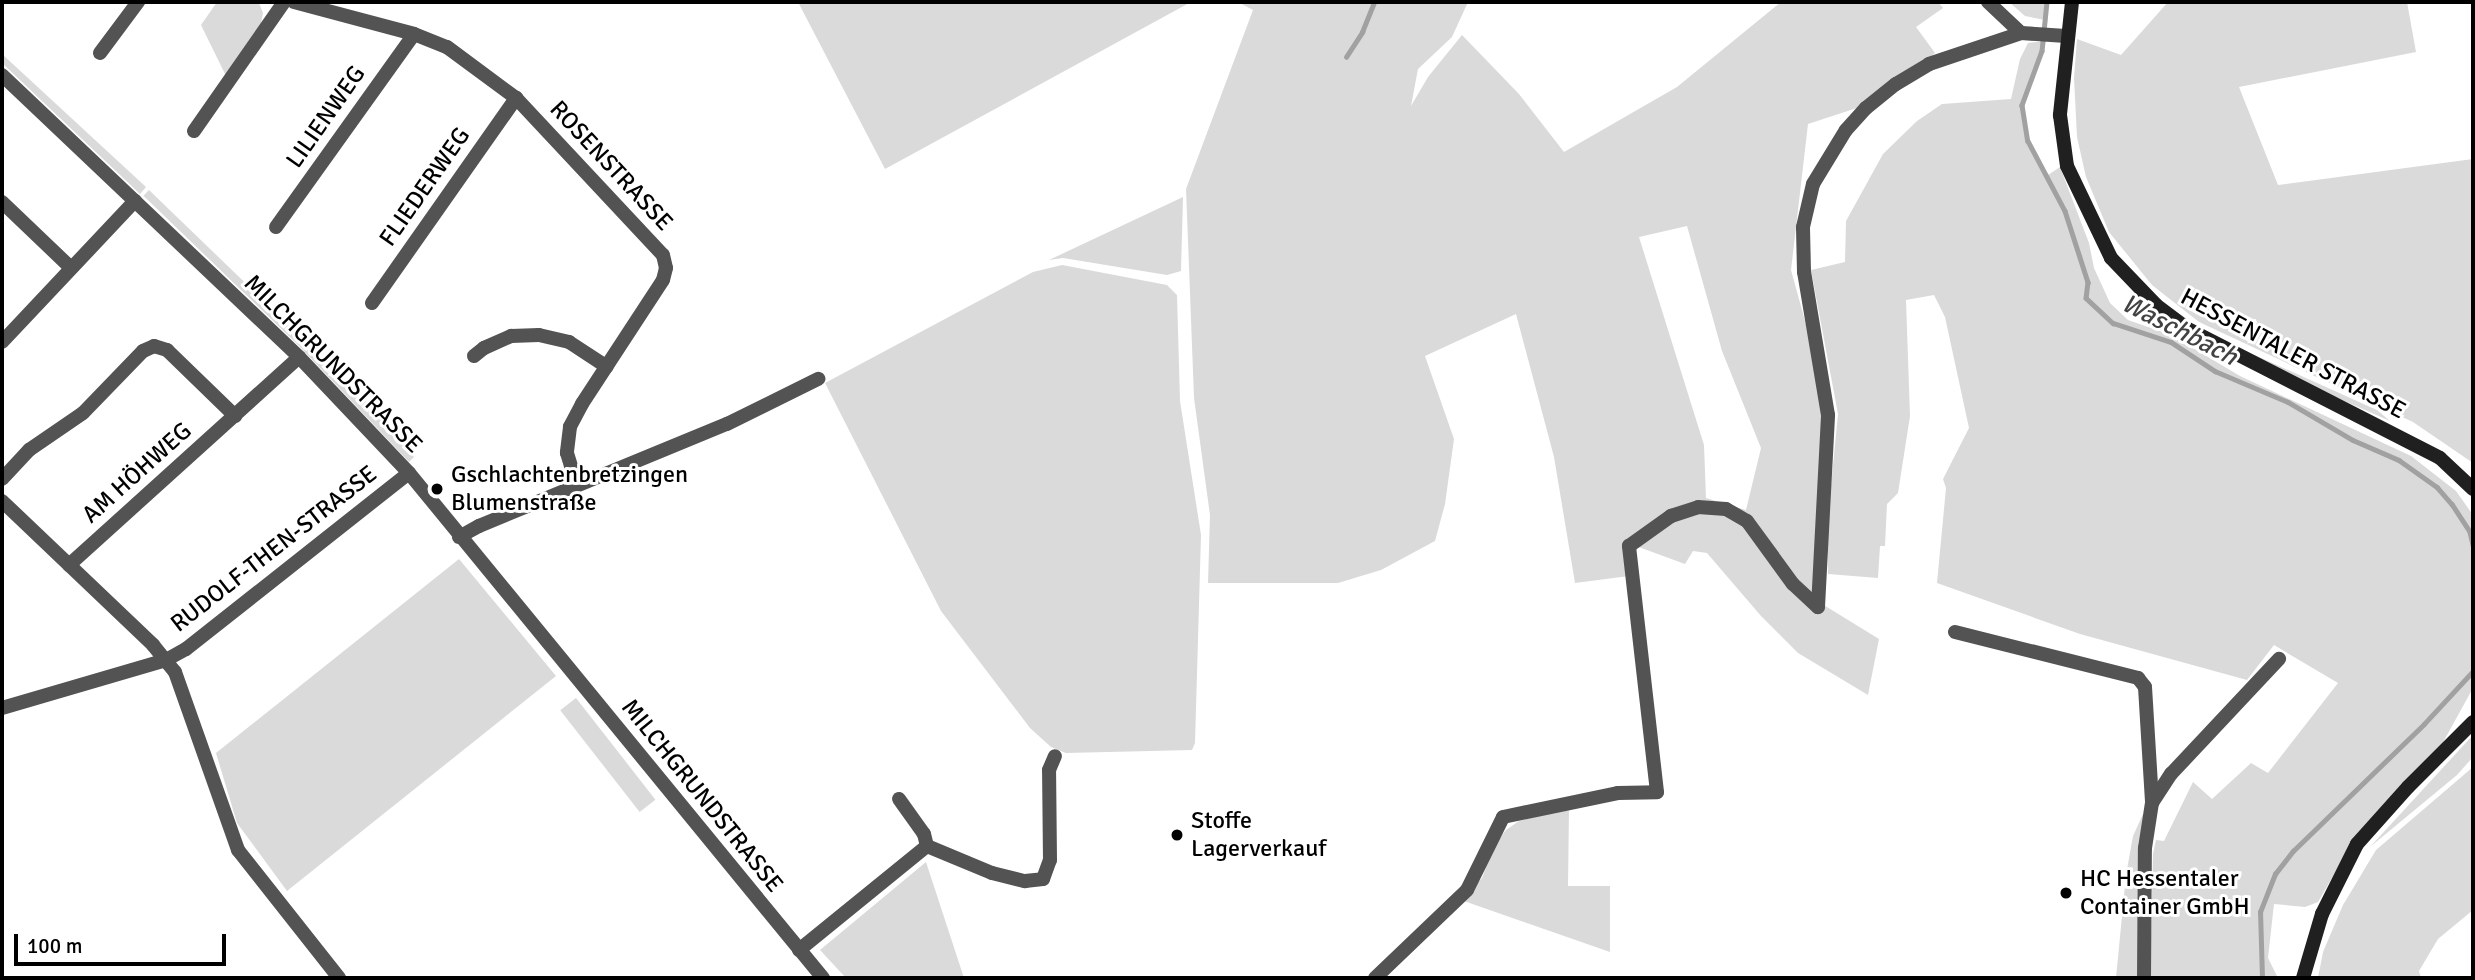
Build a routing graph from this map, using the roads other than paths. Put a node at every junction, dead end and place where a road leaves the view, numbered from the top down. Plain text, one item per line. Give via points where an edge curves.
1 (138, 2) edge
2 (284, 2) edge
3 (294, 2) edge
4 (1988, 2) edge
5 (2072, 2) edge
6 (2021, 33) junction
7 (414, 34) junction
8 (2066, 36) junction
9 (100, 53) dead end
10 (2, 75) edge
11 (516, 98) junction
12 (194, 131) dead end
13 (135, 201) junction
14 (2, 202) edge
15 (276, 228) dead end
16 (71, 268) junction
17 (372, 303) dead end
18 (2, 342) edge
19 (474, 356) dead end
20 (299, 357) junction
21 (607, 367) junction
22 (818, 379) dead end
23 (235, 416) junction
24 (409, 473) junction
25 (2, 479) edge
26 (577, 486) junction
27 (2473, 489) edge
28 (2, 501) edge
29 (460, 537) junction
30 (69, 565) junction
31 (1955, 632) dead end
32 (166, 660) junction
33 (2279, 660) dead end
34 (2, 708) edge
35 (2473, 722) edge
36 (1055, 756) dead end
37 (899, 799) dead end
38 (2152, 803) junction
39 (927, 846) junction
40 (799, 950) junction
41 (819, 976) edge
42 (339, 978) edge
43 (1375, 978) edge
44 (2144, 978) edge
45 (2303, 978) edge

1 - 9 street
2 - 12 street
3 - 7 street, ROSENSTRASSE
4 - 6 street
5 - 8 main road, HESSENTALER STRASSE
6 - 8 street
6 - 43 street via 1929,64 1896,84 1846,130 1813,184 1803,227 1804,272 1828,415 1818,607 1793,584 1747,521 1726,509 1698,507 1671,516 1629,547 1657,792 1618,793 1503,817 1467,890
7 - 11 street, ROSENSTRASSE via 447,47
7 - 15 street, LILIENWEG
8 - 27 main road, HESSENTALER STRASSE via 2060,115 2067,166 2111,258 2156,305 2186,328 2440,458
10 - 13 street, MILCHGRUNDSTRASSE
11 - 17 street, FLIEDERWEG
11 - 21 street, ROSENSTRASSE via 663,255 663,280
13 - 16 street
13 - 20 street, MILCHGRUNDSTRASSE
14 - 16 street
16 - 18 street
19 - 21 street via 511,336 539,335 569,342
20 - 23 street, AM HÖHWEG
20 - 24 street, MILCHGRUNDSTRASSE
21 - 26 street, ROSENSTRASSE via 570,427 567,453
22 - 26 street via 727,424
23 - 25 street via 167,350 154,346 143,351 83,414 29,450
23 - 30 street, AM HÖHWEG
24 - 29 street, MILCHGRUNDSTRASSE
24 - 32 street, RUDOLF-THEN-STRASSE
26 - 29 street
28 - 30 street, RUDOLF-THEN-STRASSE
29 - 40 street, MILCHGRUNDSTRASSE
30 - 32 street, RUDOLF-THEN-STRASSE
31 - 38 street via 2138,678 2145,687
32 - 34 street
32 - 42 street, RUDOLF-THEN-STRASSE via 175,673 238,850
33 - 38 street via 2171,774
35 - 45 main road via 2357,844 2322,914
36 - 39 street via 1049,770 1050,860 1043,879 1025,881 992,873
37 - 39 street via 924,834
38 - 44 street via 2145,848
39 - 40 street
40 - 41 street, MILCHGRUNDSTRASSE

